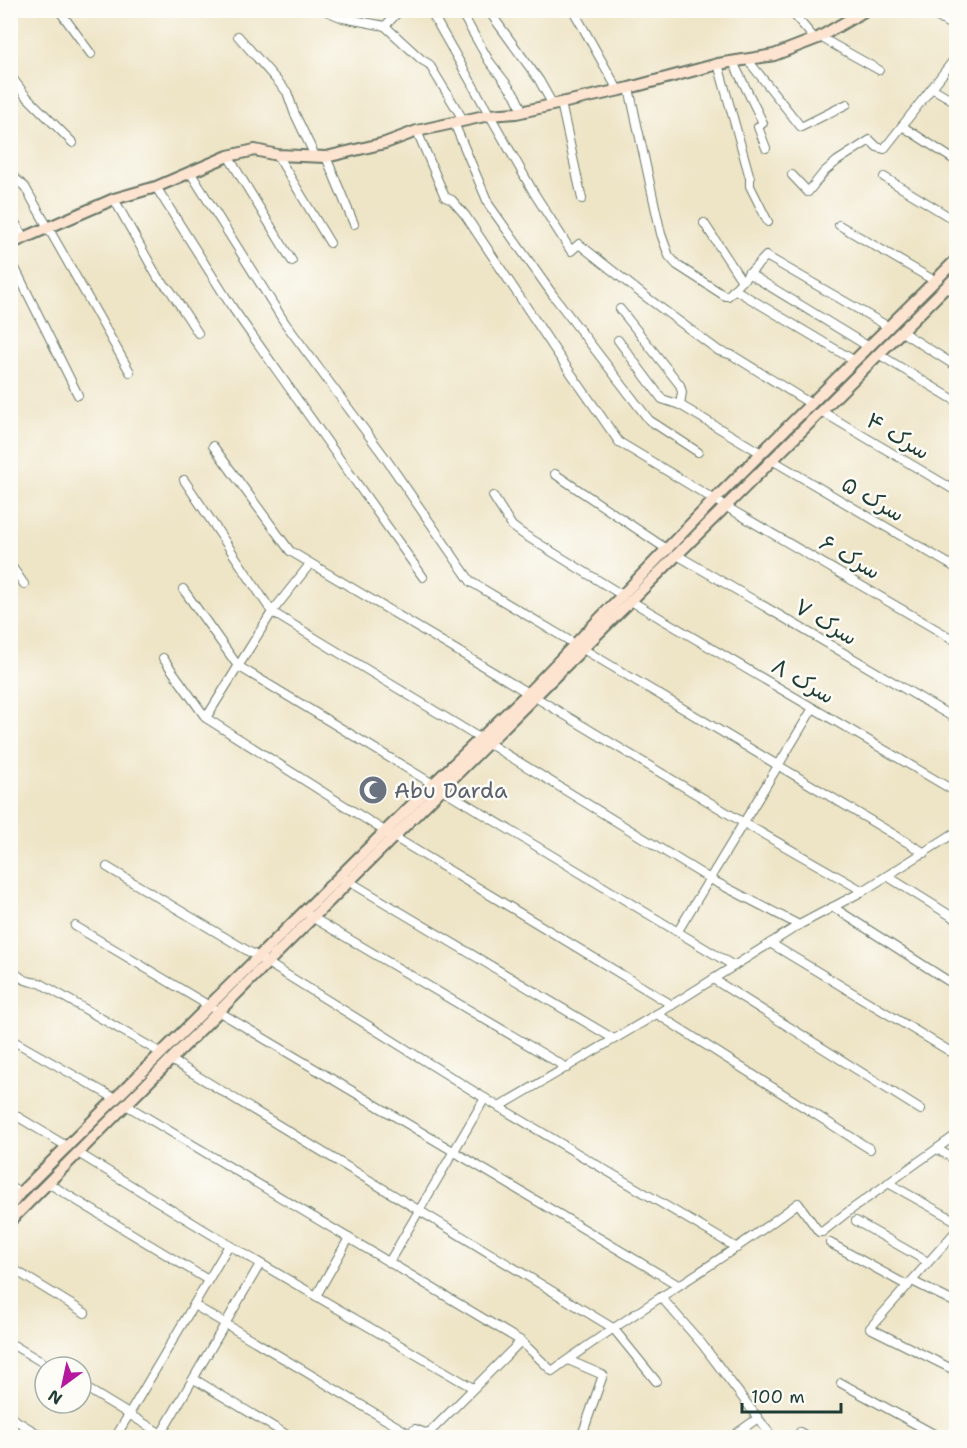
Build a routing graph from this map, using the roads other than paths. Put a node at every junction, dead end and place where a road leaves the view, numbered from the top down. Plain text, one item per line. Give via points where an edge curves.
1 (59, 10) edge
2 (324, 10) edge
3 (352, 10) edge
4 (400, 10) edge
5 (430, 10) edge
6 (460, 10) edge
7 (488, 10) edge
8 (573, 10) edge
9 (790, 10) edge
10 (866, 10) edge
11 (926, 10) edge
12 (945, 10) edge
13 (957, 18) edge
14 (356, 20) junction
15 (385, 26) junction
16 (957, 28) edge
17 (238, 36) dead end
18 (818, 38) junction
19 (91, 54) dead end
20 (957, 57) edge
21 (747, 59) junction
22 (733, 62) junction
23 (718, 64) junction
24 (879, 70) dead end
25 (10, 75) edge
26 (932, 88) junction
27 (623, 89) junction
28 (957, 102) edge
29 (557, 104) junction
30 (847, 104) dead end
31 (523, 112) junction
32 (489, 115) junction
33 (459, 122) junction
34 (902, 126) junction
35 (417, 131) junction
36 (73, 143) dead end
37 (766, 148) dead end
38 (277, 155) junction
39 (228, 156) junction
40 (320, 157) junction
41 (957, 161) edge
42 (190, 172) junction
43 (10, 174) edge
44 (792, 175) dead end
45 (884, 177) dead end
46 (156, 187) junction
47 (114, 199) junction
48 (582, 199) dead end
49 (10, 214) edge
50 (957, 221) edge
51 (768, 222) dead end
52 (704, 223) dead end
53 (354, 224) dead end
54 (839, 225) dead end
55 (46, 228) junction
56 (24, 238) junction
57 (330, 243) dead end
58 (10, 244) edge
59 (10, 258) edge
60 (957, 260) edge
61 (292, 261) dead end
62 (748, 273) junction
63 (957, 277) edge
64 (742, 280) junction
65 (935, 281) junction
66 (946, 287) junction
67 (734, 289) junction
68 (957, 293) edge
69 (620, 309) dead end
70 (889, 327) junction
71 (902, 332) junction
72 (198, 333) dead end
73 (618, 340) dead end
74 (869, 347) junction
75 (880, 355) junction
76 (855, 362) junction
77 (957, 366) edge
78 (130, 372) dead end
79 (78, 395) dead end
80 (957, 401) edge
81 (811, 404) junction
82 (680, 405) junction
83 (821, 411) junction
84 (213, 446) dead end
85 (698, 452) dead end
86 (761, 453) junction
87 (772, 460) junction
88 (555, 474) dead end
89 (184, 480) dead end
90 (957, 491) edge
91 (493, 495) dead end
92 (714, 500) junction
93 (725, 506) junction
94 (672, 552) junction
95 (310, 564) junction
96 (11, 566) edge
97 (957, 568) edge
98 (423, 576) dead end
99 (24, 584) dead end
100 (183, 589) dead end
101 (626, 598) junction
102 (272, 612) junction
103 (957, 641) edge
104 (579, 647) junction
105 (163, 658) dead end
106 (238, 666) junction
107 (531, 695) junction
108 (813, 708) junction
109 (206, 718) junction
110 (957, 719) edge
111 (485, 741) junction
112 (778, 767) junction
113 (437, 787) junction
114 (957, 792) edge
115 (744, 823) junction
116 (957, 832) edge
117 (390, 835) junction
118 (947, 838) junction
119 (957, 844) edge
120 (925, 853) junction
121 (107, 867) dead end
122 (887, 876) junction
123 (345, 879) junction
124 (710, 879) junction
125 (863, 891) junction
126 (833, 908) junction
127 (309, 915) junction
128 (957, 919) edge
129 (800, 925) junction
130 (75, 926) dead end
131 (678, 931) junction
132 (770, 943) junction
133 (263, 960) junction
134 (10, 965) edge
135 (734, 966) junction
136 (713, 979) junction
137 (957, 986) edge
138 (672, 1005) junction
139 (214, 1009) junction
140 (657, 1014) junction
141 (10, 1039) edge
142 (614, 1039) junction
143 (957, 1054) edge
144 (166, 1056) junction
145 (567, 1068) junction
146 (485, 1098) junction
147 (121, 1102) junction
148 (499, 1107) junction
149 (921, 1110) dead end
150 (10, 1112) edge
151 (957, 1135) edge
152 (870, 1149) dead end
153 (937, 1149) junction
154 (73, 1150) junction
155 (454, 1151) junction
156 (957, 1160) edge
157 (888, 1183) junction
158 (48, 1184) junction
159 (15, 1190) edge
160 (10, 1206) edge
161 (420, 1211) junction
162 (10, 1221) edge
163 (856, 1221) dead end
164 (957, 1221) edge
165 (955, 1234) edge
166 (349, 1238) junction
167 (830, 1243) dead end
168 (229, 1245) junction
169 (737, 1248) junction
170 (389, 1262) junction
171 (928, 1262) junction
172 (260, 1264) junction
173 (10, 1267) edge
174 (208, 1280) junction
175 (910, 1283) junction
176 (678, 1285) junction
177 (316, 1296) junction
178 (661, 1297) junction
179 (957, 1303) edge
180 (194, 1305) junction
181 (85, 1313) dead end
182 (226, 1324) junction
183 (613, 1328) junction
184 (521, 1341) junction
185 (10, 1343) edge
186 (33, 1357) edge
187 (568, 1360) junction
188 (957, 1371) edge
189 (194, 1379) junction
190 (656, 1381) dead end
191 (841, 1383) dead end
192 (473, 1389) junction
193 (93, 1392) edge
194 (129, 1414) junction
195 (10, 1417) edge
196 (758, 1418) junction
197 (800, 1432) dead end
198 (405, 1435) edge
199 (164, 1436) edge
200 (45, 1437) edge
201 (115, 1437) edge
202 (292, 1437) edge
203 (581, 1437) edge
204 (730, 1437) edge
205 (772, 1437) edge
206 (810, 1437) edge
207 (941, 1437) edge

1 - 19 street
2 - 14 street
3 - 14 street
4 - 15 street
5 - 32 street
6 - 31 street
7 - 29 street
8 - 27 street
9 - 18 street
10 - 18 street
11 - 16 street
12 - 13 highway
14 - 15 street
15 - 33 street via 429,64
17 - 40 street via 287,92
18 - 21 street via 774,55
18 - 24 street
20 - 26 street
21 - 22 street
21 - 30 street via 801,127
22 - 23 street
22 - 37 street via 763,123 758,127
23 - 27 street
23 - 51 street via 750,186
25 - 36 street
26 - 28 street
26 - 34 street
27 - 29 street
27 - 67 street via 669,256 725,296
29 - 31 street
29 - 48 street
31 - 32 street
32 - 33 street
32 - 81 street via 572,251 579,244 719,351 732,355
33 - 35 street
33 - 85 street via 489,204 553,295 649,420
34 - 41 street
34 - 44 street via 884,149 870,140 837,161 808,192
35 - 40 street via 385,143
35 - 92 street, سرک ۶ via 445,196 465,215 619,442
38 - 39 street via 255,150
38 - 40 street
38 - 57 street
39 - 42 street
39 - 61 street
40 - 53 street
42 - 46 street
42 - 104 street via 285,323 471,582
43 - 55 street via 25,187
45 - 50 street
46 - 47 street
46 - 98 street via 232,307
47 - 55 street
47 - 72 street via 158,278
49 - 56 street
52 - 64 street
54 - 65 street
55 - 56 street
55 - 78 street
56 - 58 street
59 - 79 street
60 - 65 street
62 - 64 street
62 - 70 street via 766,256
62 - 74 street
63 - 66 street
64 - 67 street
65 - 70 street
66 - 68 street
66 - 71 street
67 - 76 street
69 - 82 street via 680,385
70 - 74 street
71 - 75 street
71 - 77 street
73 - 82 street via 662,399
74 - 76 street
75 - 80 street
75 - 83 street
76 - 81 street
81 - 86 street
82 - 86 street
83 - 87 street
83 - 90 street, سرک ۴
84 - 95 street via 290,551
86 - 92 street
87 - 93 street
87 - 97 street, سرک ۵
88 - 94 street, سرک ۷
89 - 102 street
91 - 101 street, سرک ۸ via 512,526
92 - 93 street, سرک ۶
92 - 94 street
93 - 94 street
93 - 103 street, سرک ۶
94 - 101 street
94 - 110 street, سرک ۷
95 - 102 street
95 - 107 street
96 - 99 street
100 - 106 street
101 - 104 street
101 - 108 street, سرک ۸
102 - 106 street
102 - 111 street
104 - 107 street
104 - 112 street
105 - 109 street
106 - 109 street
106 - 113 street
107 - 111 street
107 - 115 street
108 - 112 street
108 - 114 street, سرک ۸
109 - 117 street
111 - 113 street
111 - 124 street
112 - 115 street
112 - 120 street
113 - 117 street
113 - 131 street
115 - 124 street
115 - 125 street
116 - 118 street
117 - 123 street
117 - 138 street
118 - 119 street
118 - 120 street
120 - 122 street
121 - 133 street
122 - 125 street
122 - 128 street
123 - 127 street
123 - 142 street
124 - 129 street
124 - 131 street
125 - 126 street
126 - 129 street
126 - 137 street
127 - 133 street
127 - 145 street
129 - 132 street
130 - 139 street
131 - 135 street
132 - 135 street
132 - 143 street
133 - 139 street
133 - 146 street
134 - 144 street via 19,978 40,983
135 - 136 street
136 - 138 street
136 - 149 street
138 - 140 street
139 - 144 street
139 - 155 street
140 - 142 street
140 - 152 street
141 - 147 street
142 - 145 street
144 - 147 street
144 - 161 street
145 - 148 street
146 - 148 street
146 - 155 street
147 - 154 street
147 - 166 street
148 - 169 street
150 - 154 street
151 - 153 street
153 - 156 street
153 - 157 street
154 - 158 street
154 - 159 street
154 - 168 street
155 - 161 street
155 - 176 street
157 - 164 street
157 - 169 street via 822,1232 798,1203
158 - 162 street
158 - 174 street
159 - 160 street
161 - 170 street
161 - 183 street
163 - 171 street
165 - 171 street
166 - 170 street
166 - 177 street
167 - 175 street
168 - 172 street
168 - 174 street
169 - 176 street
170 - 184 street
171 - 175 street
172 - 177 street
172 - 182 street
173 - 181 street
174 - 180 street
175 - 179 street
175 - 188 street via 870,1328
176 - 178 street
177 - 192 street
178 - 183 street
178 - 196 street
180 - 182 street
180 - 194 street
182 - 189 street
182 - 198 street
183 - 187 street
183 - 190 street
184 - 187 street via 551,1371
184 - 192 street
185 - 186 street
187 - 203 street via 603,1375
189 - 199 street
189 - 202 street
191 - 207 street
192 - 198 street via 431,1431 415,1429
193 - 194 street
194 - 199 street
194 - 201 street
195 - 200 street
196 - 204 street
196 - 205 street
197 - 206 street

